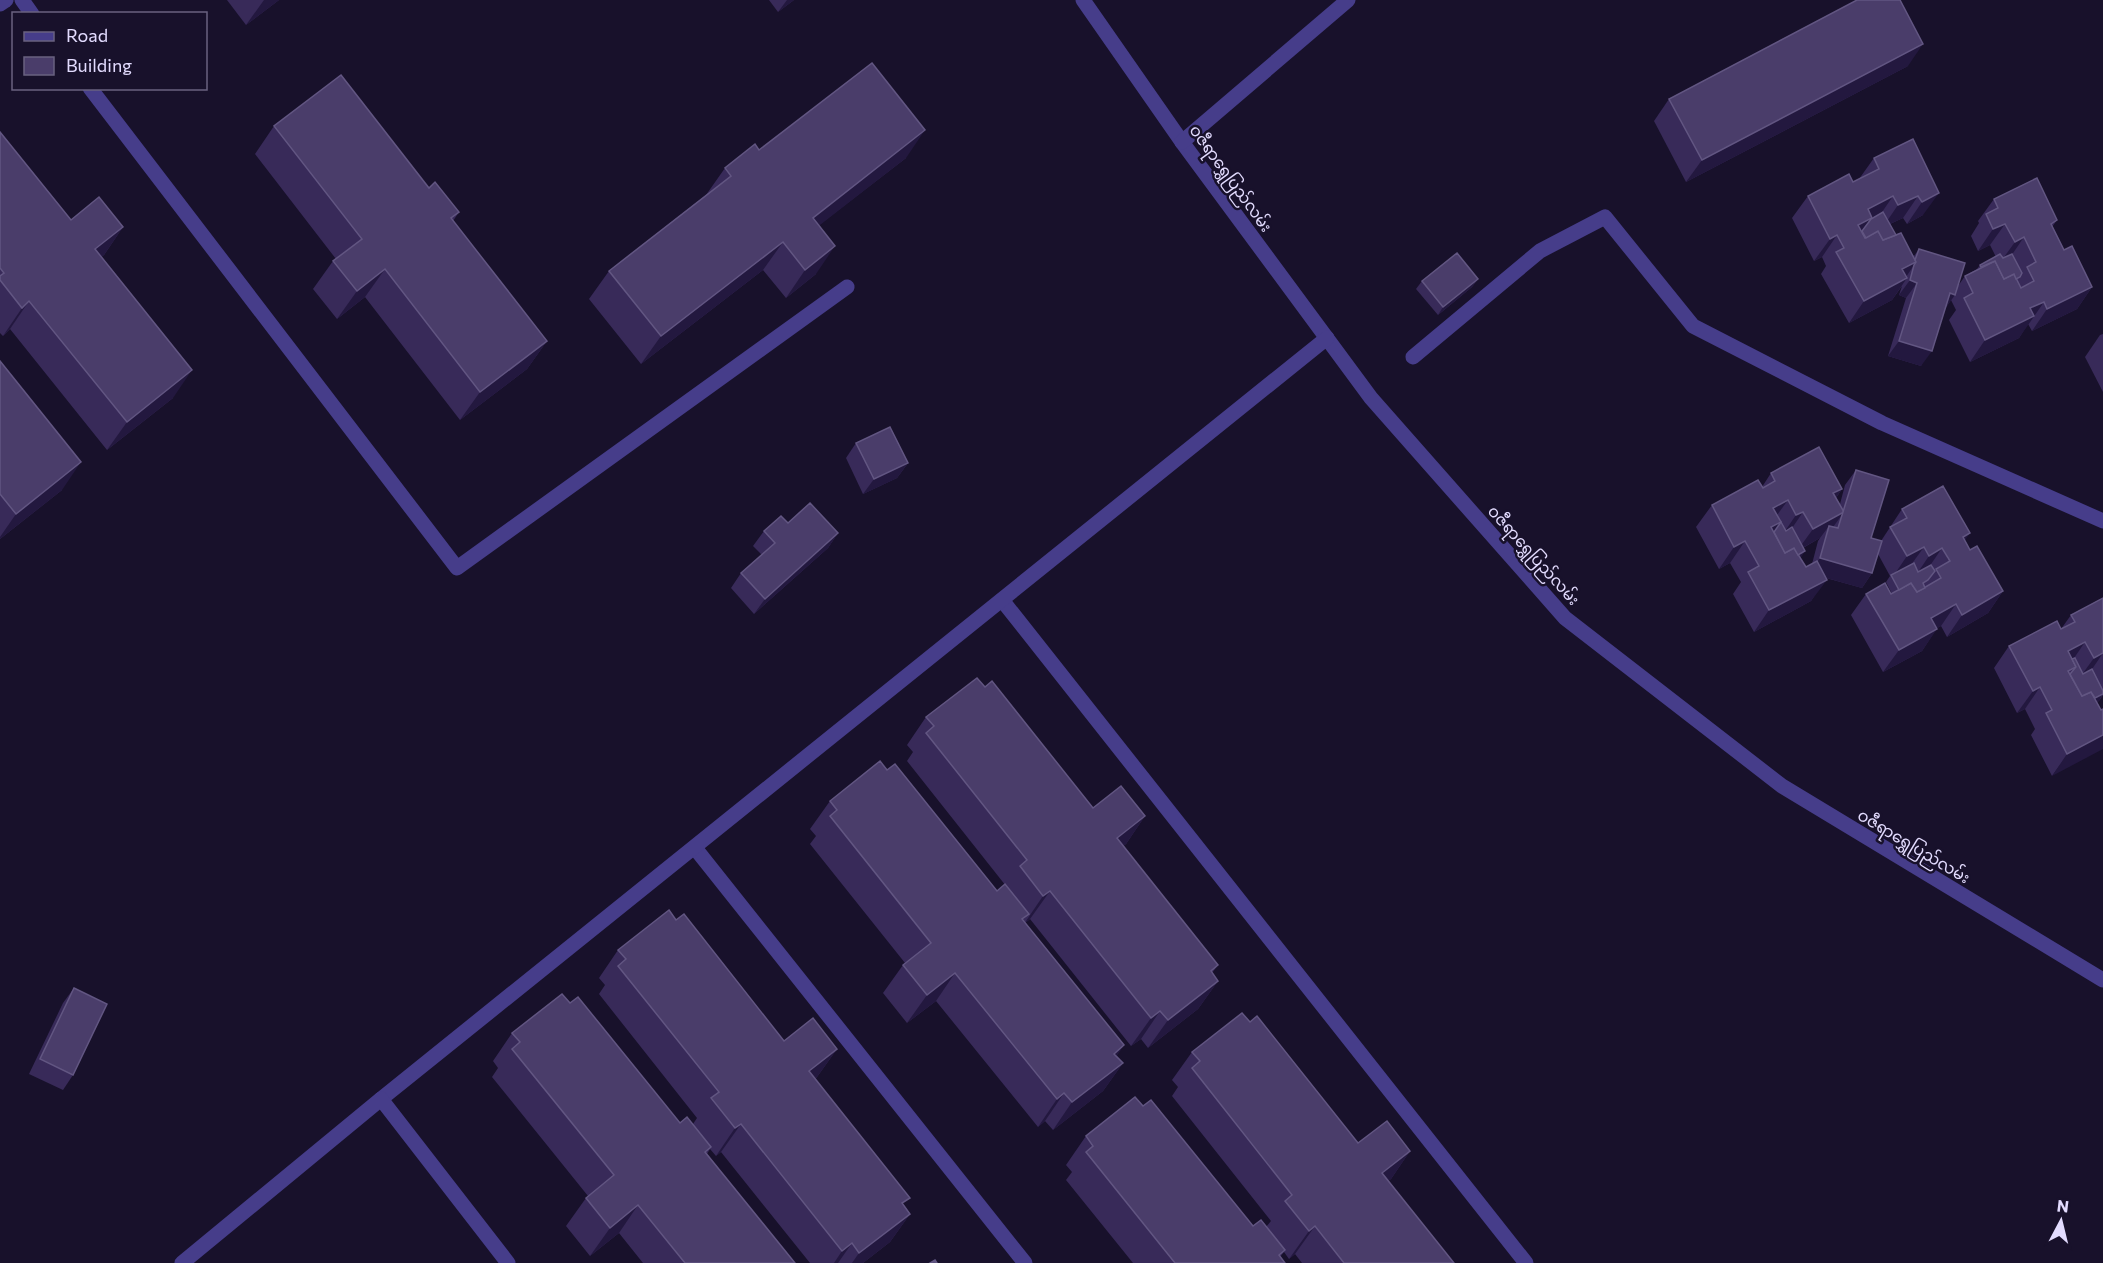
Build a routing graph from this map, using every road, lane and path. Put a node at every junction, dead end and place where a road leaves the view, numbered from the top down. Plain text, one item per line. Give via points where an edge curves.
1 (6, 0) edge
2 (1083, 0) edge
3 (1348, 0) edge
4 (0, 4) edge
5 (92, 90) edge
6 (1182, 142) junction
7 (847, 287) dead end
8 (1327, 338) junction
9 (1413, 357) dead end
10 (2103, 521) edge
11 (1002, 600) junction
12 (695, 848) junction
13 (2103, 980) edge
14 (381, 1099) junction
15 (182, 1263) edge
16 (508, 1263) edge
17 (1025, 1263) edge
18 (1526, 1263) edge

1 - 4 street
2 - 6 street, ဝဇီရာရွှေပြည်လမ်း
3 - 6 street
5 - 7 street via 457,568
6 - 8 street, ဝဇီရာရွှေပြည်လမ်း
8 - 11 street
8 - 13 street, ဝဇီရာရွှေပြည်လမ်း via 1371,398 1565,618 1782,786
9 - 10 street via 1540,251 1605,217 1693,326 1882,423
11 - 12 street
11 - 18 street
12 - 14 street
12 - 17 street
14 - 15 street
14 - 16 street

